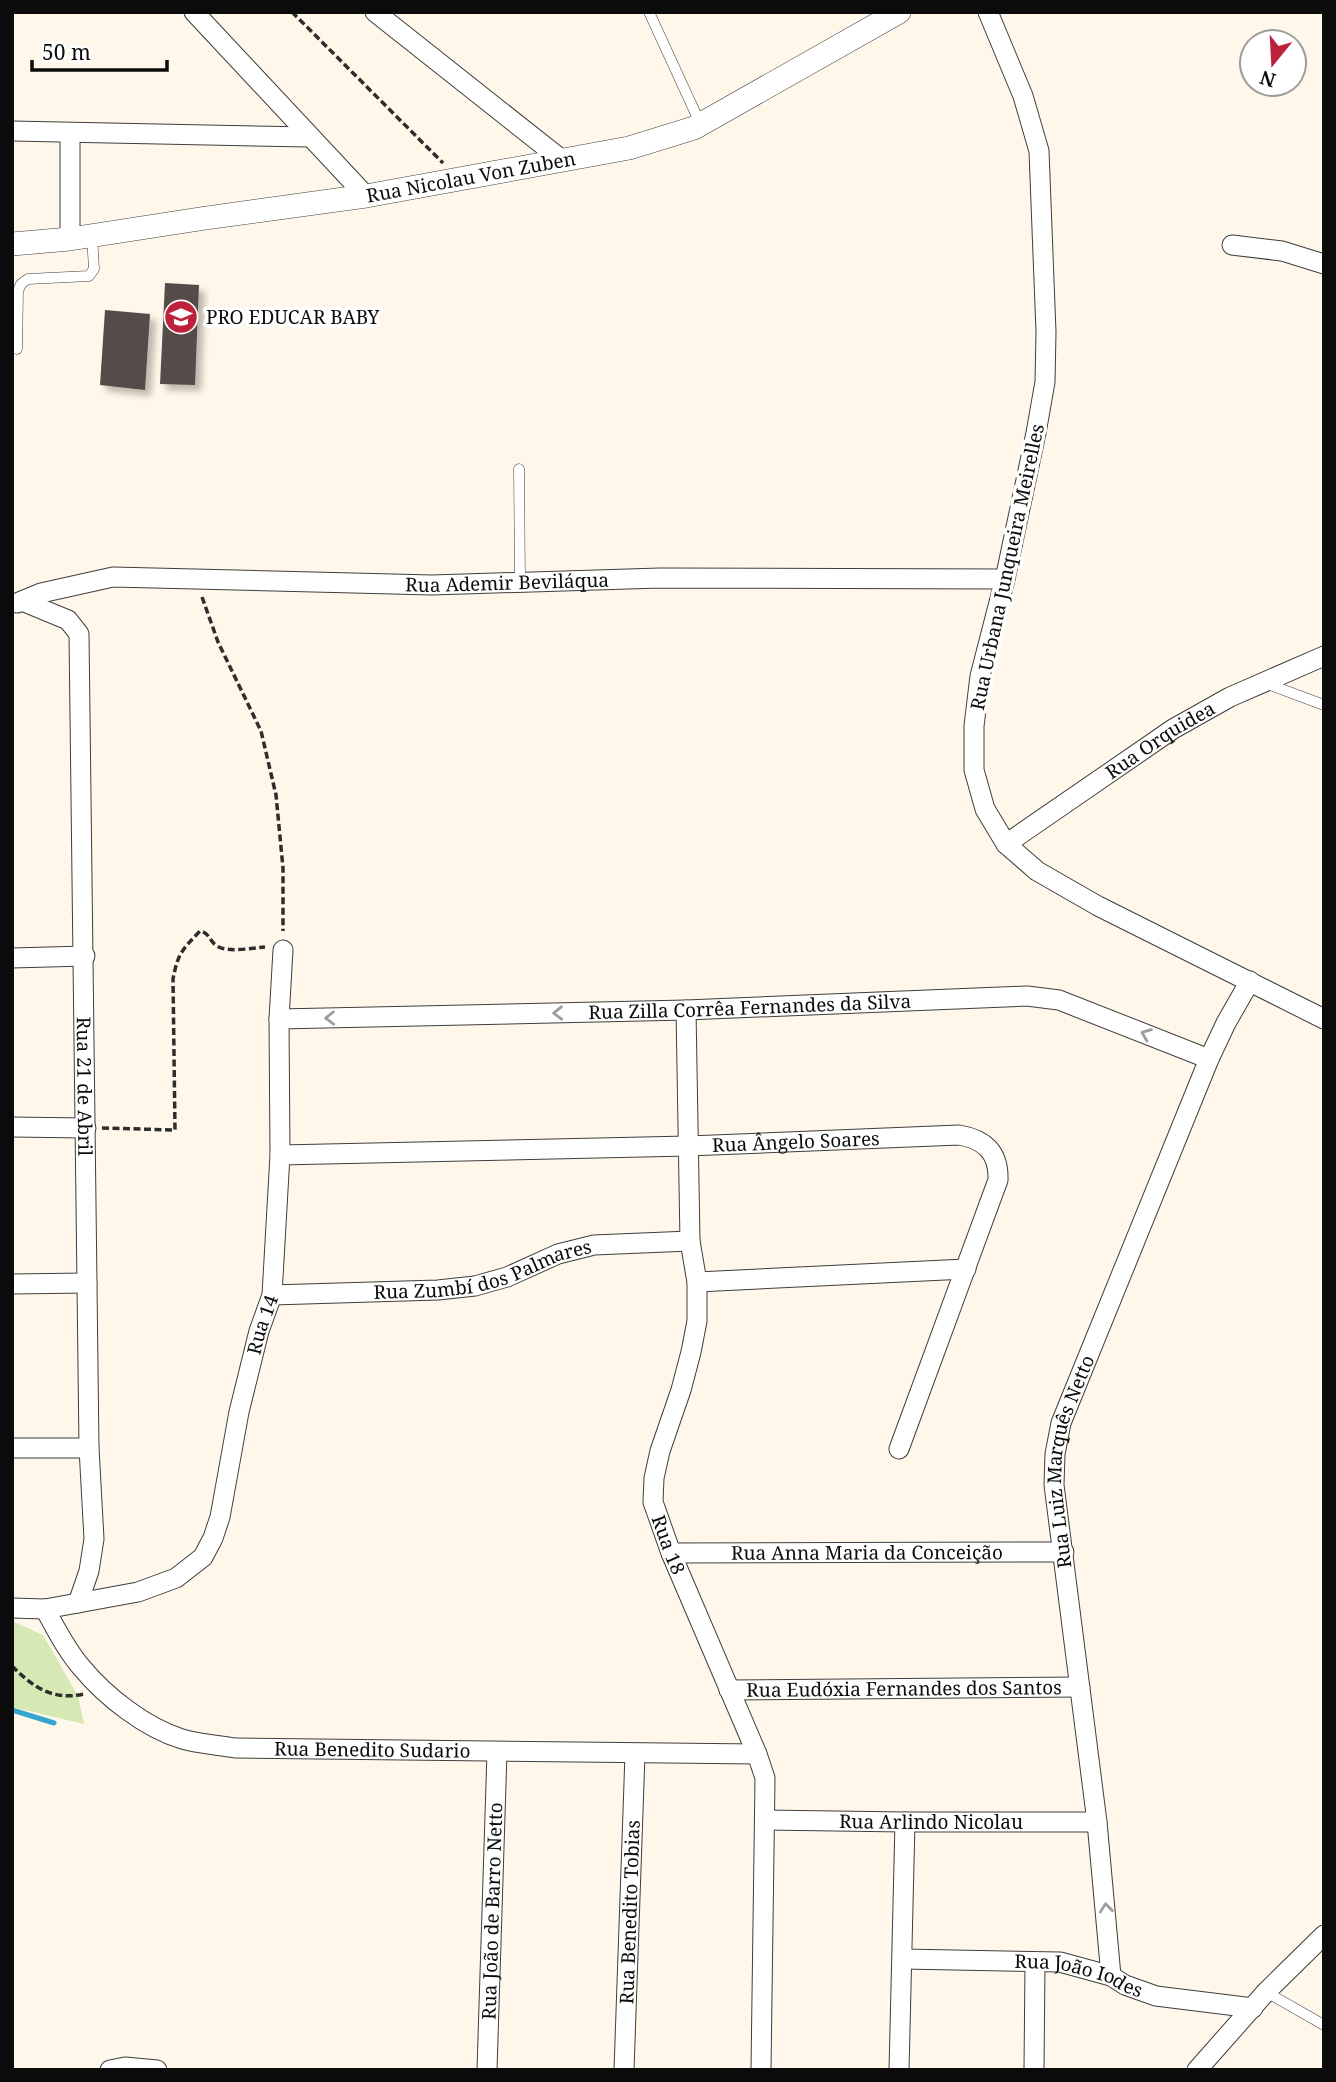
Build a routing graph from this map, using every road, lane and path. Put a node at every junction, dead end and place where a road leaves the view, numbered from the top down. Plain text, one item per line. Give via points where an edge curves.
1 (194, 12) edge
2 (292, 12) edge
3 (375, 12) edge
4 (649, 12) edge
5 (899, 12) edge
6 (988, 12) edge
7 (701, 124) junction
8 (12, 131) edge
9 (70, 133) junction
10 (310, 137) junction
11 (562, 160) junction
12 (459, 179) junction
13 (366, 197) junction
14 (81, 237) junction
15 (12, 244) edge
16 (1232, 245) dead end
17 (1324, 264) edge
18 (17, 349) dead end
19 (519, 469) dead end
20 (196, 578) junction
21 (1005, 579) junction
22 (520, 582) junction
23 (17, 602) edge
24 (1324, 656) edge
25 (1263, 682) junction
26 (1324, 705) edge
27 (1006, 844) junction
28 (283, 944) junction
29 (85, 956) junction
30 (12, 958) edge
31 (1251, 981) junction
32 (686, 1010) junction
33 (279, 1019) junction
34 (1324, 1019) edge
35 (1209, 1059) junction
36 (12, 1127) edge
37 (86, 1128) junction
38 (688, 1146) junction
39 (280, 1155) junction
40 (690, 1241) junction
41 (966, 1269) junction
42 (696, 1282) junction
43 (87, 1283) junction
44 (12, 1284) edge
45 (272, 1295) junction
46 (12, 1448) edge
47 (89, 1448) junction
48 (899, 1449) dead end
49 (1064, 1552) junction
50 (671, 1553) junction
51 (78, 1603) junction
52 (12, 1608) edge
53 (45, 1609) junction
54 (12, 1666) edge
55 (1080, 1687) junction
56 (103, 1690) junction
57 (729, 1690) junction
58 (497, 1752) junction
59 (635, 1754) junction
60 (757, 1754) junction
61 (765, 1820) junction
62 (905, 1822) junction
63 (1097, 1822) junction
64 (1324, 1935) edge
65 (903, 1959) junction
66 (1035, 1962) junction
67 (1111, 1976) junction
68 (1266, 1992) junction
69 (1253, 2008) junction
70 (1324, 2025) edge
71 (110, 2070) edge
72 (157, 2070) edge
73 (487, 2070) edge
74 (624, 2070) edge
75 (761, 2070) edge
76 (900, 2070) edge
77 (1034, 2070) edge
78 (1197, 2070) edge

1 - 10 street
2 - 12 path
3 - 11 street
4 - 7 lane
5 - 7 street, Rua Nicolau Von Zuben
6 - 21 street, Rua Urbana Junqueira Meirelles via 1023,96 1039,151 1042,200 1045,382
7 - 11 street, Rua Nicolau Von Zuben via 629,148
8 - 9 street
9 - 10 street
9 - 14 street
10 - 13 street
11 - 12 street, Rua Nicolau Von Zuben
12 - 13 street, Rua Nicolau Von Zuben
13 - 14 street, Rua Nicolau Von Zuben
14 - 15 street, Rua Nicolau Von Zuben
14 - 18 lane via 94,269 89,276 28,279 21,284
16 - 17 street via 1283,251
19 - 22 lane
20 - 22 street, Rua Ademir Beviláqua via 432,585
20 - 23 street, Rua Ademir Beviláqua via 113,577
20 - 28 path via 218,642 261,731 276,795 283,869
21 - 22 street, Rua Ademir Beviláqua
21 - 27 street, Rua Urbana Junqueira Meirelles via 981,676 974,770 985,809
23 - 29 street, Rua 21 de Abril via 68,620 79,634
24 - 25 street, Rua Orquidea
25 - 26 lane
25 - 27 street, Rua Orquidea via 1173,729
27 - 31 street, Rua Urbana Junqueira Meirelles via 1037,871 1098,906
28 - 33 street, Rua 14
28 - 37 path via 275,939 271,947 226,949 200,931 177,958 173,979 175,1130
29 - 30 street
29 - 37 street, Rua 21 de Abril
31 - 34 street, Rua Urbana Junqueira Meirelles
31 - 35 street, Rua Luiz Marquês Netto
32 -> 33 street, Rua Zilla Corrêa Fernandes da Silva
35 -> 32 street, Rua Zilla Corrêa Fernandes da Silva via 1059,1000 1027,996
32 - 38 street, Rua 18
33 - 39 street, Rua 14
35 - 49 street, Rua Luiz Marquês Netto via 1061,1423 1054,1485
36 - 37 street
37 - 43 street, Rua 21 de Abril
38 - 39 street, Rua Ângelo Soares
38 - 40 street, Rua 18
38 - 41 street, Rua Ângelo Soares via 958,1135 981,1141 991,1152 998,1180
39 - 45 street, Rua 14
40 - 42 street, Rua 18
40 - 45 street, Rua Zumbí dos Palmares via 594,1245 475,1286
41 - 42 street
41 - 48 street, Rua Ângelo Soares
42 - 50 street, Rua 18 via 697,1321 691,1352 654,1478 653,1502
43 - 44 street
43 - 47 street, Rua 21 de Abril
45 - 51 street, Rua 14 via 239,1412 219,1517 203,1557 176,1578 138,1592
46 - 47 street
47 - 51 street, Rua 21 de Abril via 94,1539
49 - 50 street, Rua Anna Maria da Conceição
49 - 55 street, Rua Luiz Marquês Netto
50 - 57 street, Rua 18
51 - 53 street, Rua 14
52 - 53 street, Rua 14
53 - 56 street, Rua Benedito Sudario via 81,1668
54 - 56 path via 55,1696
55 - 57 street, Rua Eudóxia Fernandes dos Santos
55 - 63 street, Rua Luiz Marquês Netto
56 - 58 street, Rua Benedito Sudario via 147,1723 183,1739 235,1748
57 - 60 street, Rua 18
58 - 59 street, Rua Benedito Sudario
58 - 73 street, Rua João de Barro Netto
59 - 60 street, Rua Benedito Sudario
59 - 74 street, Rua Benedito Tobias
60 - 61 street, Rua 18 via 765,1778
61 - 62 street, Rua Arlindo Nicolau
61 - 75 street, Rua 18
62 - 63 street, Rua Arlindo Nicolau
62 - 65 street
67 -> 63 street, Rua Luiz Marquês Netto
64 - 68 street
65 - 66 street, Rua João Iodes
65 - 76 street
66 - 67 street, Rua João Iodes via 1060,1962
66 - 77 street
67 - 69 street, Rua João Iodes via 1156,1996
68 - 69 street
68 - 70 lane
69 - 78 street
71 - 72 street

